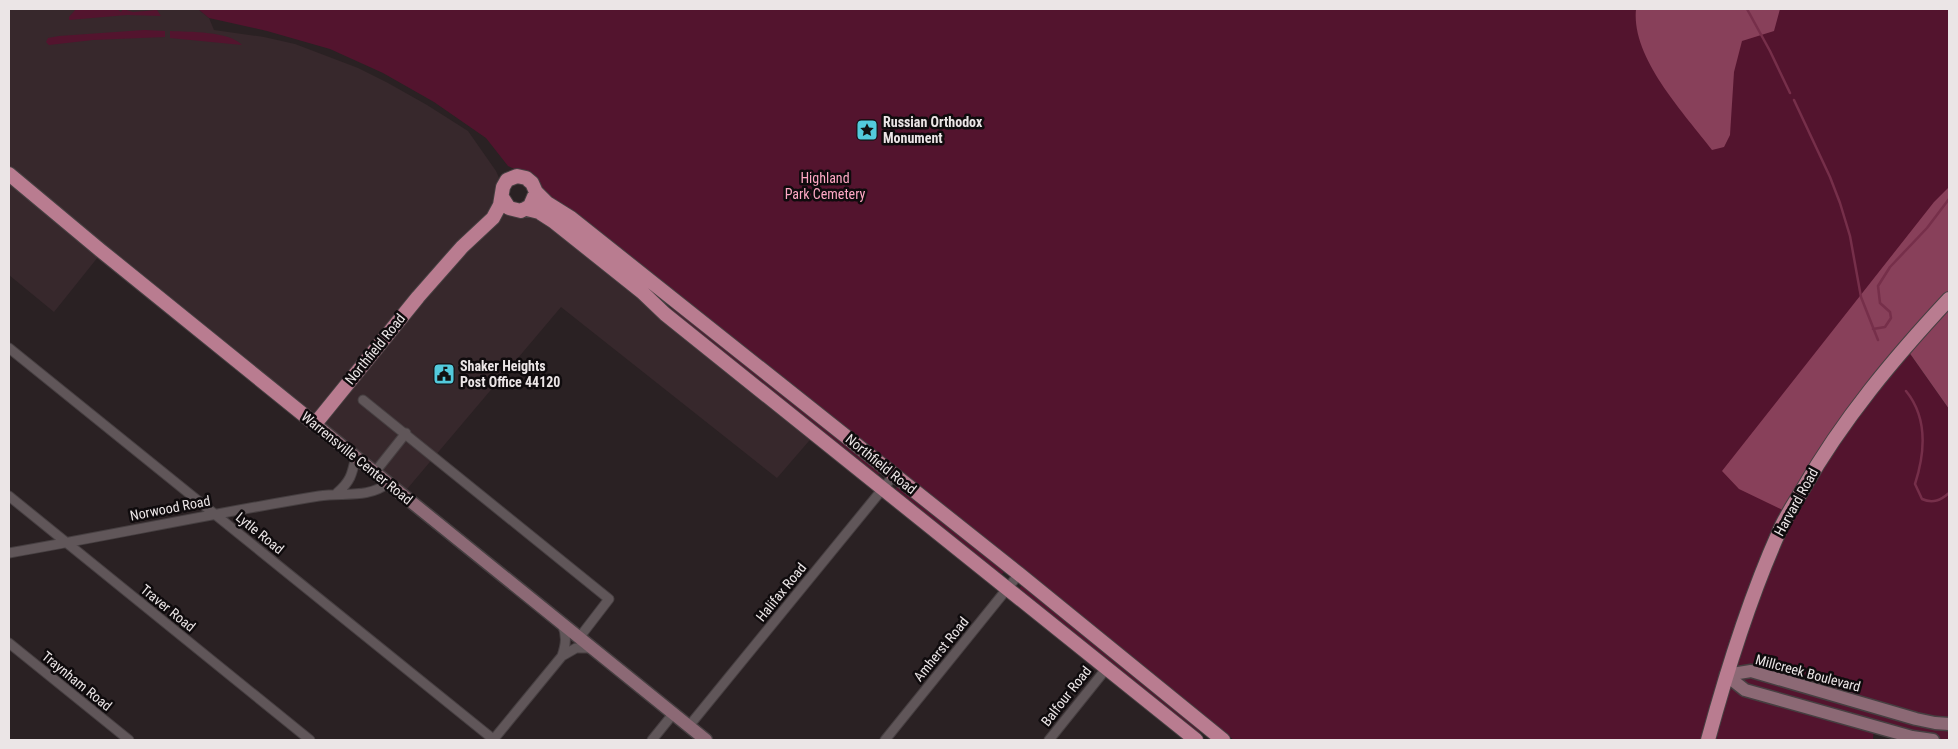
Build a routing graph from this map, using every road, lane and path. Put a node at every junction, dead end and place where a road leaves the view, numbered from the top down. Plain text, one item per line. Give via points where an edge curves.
1 (9, 174) edge
2 (536, 192) junction
3 (502, 197) junction
4 (522, 210) junction
5 (437, 276) junction
6 (1949, 300) edge
7 (9, 348) edge
8 (363, 400) dead end
9 (315, 424) junction
10 (406, 433) junction
11 (356, 456) junction
12 (375, 472) junction
13 (894, 475) junction
14 (388, 483) junction
15 (883, 489) junction
16 (336, 493) junction
17 (9, 496) edge
18 (213, 514) junction
19 (66, 543) junction
20 (9, 553) edge
21 (1019, 574) junction
22 (1007, 589) junction
23 (562, 624) junction
24 (579, 638) junction
25 (9, 643) edge
26 (592, 648) junction
27 (562, 656) junction
28 (1106, 669) junction
29 (1726, 675) junction
30 (674, 714) junction
31 (1927, 721) junction
32 (1949, 724) edge
33 (689, 726) junction
34 (1214, 738) edge
35 (128, 740) edge
36 (310, 740) edge
37 (493, 740) edge
38 (652, 740) edge
39 (706, 740) edge
40 (885, 740) edge
41 (1049, 740) edge
42 (1196, 740) edge
43 (1708, 740) edge
44 (1928, 740) edge

1 - 9 main road, Warrensville Center Road
2 - 3 main road via 529,180 517,176 505,183
2 - 4 main road via 533,202
2 - 13 main road, Northfield Road
3 - 4 main road via 509,208
3 - 5 main road, Northfield Road via 493,218
4 - 5 main road, Northfield Road via 503,219 468,254
4 - 15 main road, Northfield Road via 539,212 554,221
5 - 9 main road, Northfield Road
6 - 29 main road, Harvard Road via 1874,384 1826,450 1780,530 1750,602
7 - 18 street, Lytle Road
8 - 10 street
9 - 11 main road, Warrensville Center Road
10 - 12 street
10 - 24 street via 609,599
11 - 12 main road, Warrensville Center Road
11 - 16 street via 351,478
12 - 14 main road, Warrensville Center Road
13 - 15 street, Halifax Road
13 - 21 main road, Northfield Road
14 - 16 street, Norwood Road via 371,493
14 - 23 main road, Warrensville Center Road
15 - 22 main road, Northfield Road
15 - 33 street, Halifax Road
16 - 18 street, Norwood Road
17 - 19 street, Traver Road
18 - 19 street, Norwood Road
18 - 37 street, Lytle Road
19 - 20 street, Norwood Road
19 - 36 street, Traver Road
21 - 22 street, Amherst Road
21 - 34 main road, Northfield Road
22 - 28 main road, Northfield Road
22 - 40 street, Amherst Road
23 - 24 main road, Warrensville Center Road
23 - 27 street via 566,634
24 - 26 main road, Warrensville Center Road
25 - 35 street, Traynham Road
26 - 27 street via 576,648
26 - 30 main road, Warrensville Center Road
27 - 37 street
28 - 41 street, Balfour Road
28 - 42 main road, Northfield Road
29 - 31 main road, Millcreek Boulevard via 1751,671
29 - 43 main road, Harvard Road
29 - 44 main road via 1745,690
30 - 33 main road, Warrensville Center Road
30 - 38 street
31 - 32 main road, Millcreek Boulevard
31 - 44 street
33 - 39 main road, Warrensville Center Road

